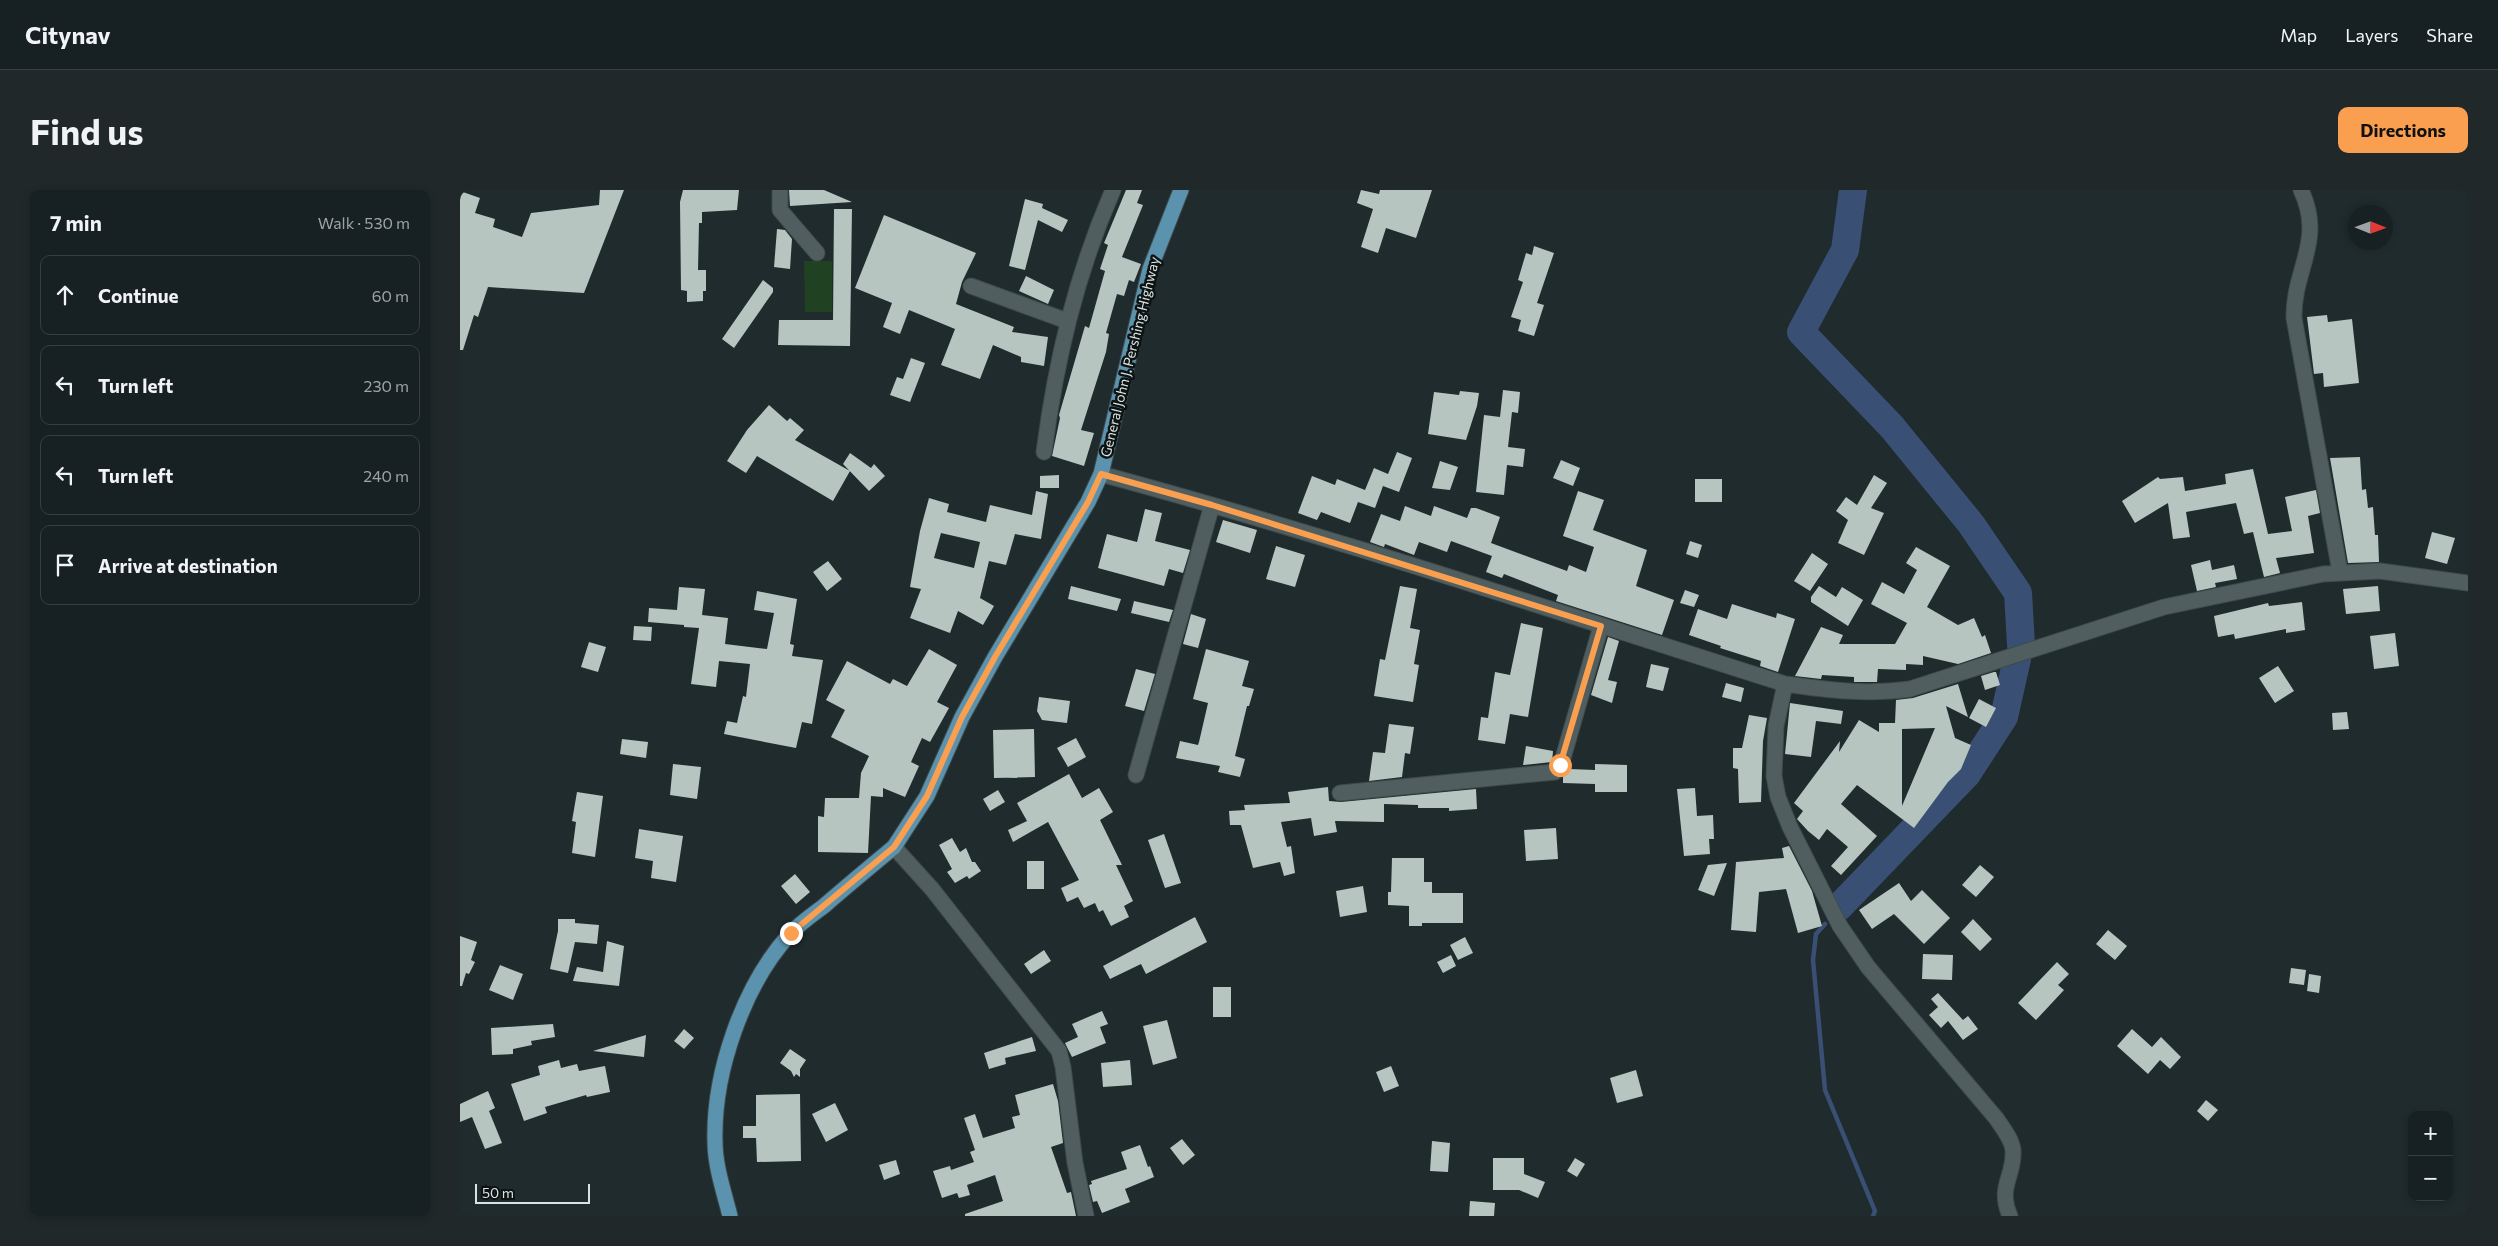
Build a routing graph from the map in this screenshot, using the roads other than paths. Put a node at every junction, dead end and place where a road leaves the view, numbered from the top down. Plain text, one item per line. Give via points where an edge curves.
1 (780, 190) edge
2 (1113, 190) edge
3 (1181, 190) edge
4 (2301, 190) edge
5 (817, 253) dead end
6 (971, 286) dead end
7 (1067, 320) junction
8 (1044, 452) dead end
9 (1101, 474) junction
10 (1212, 505) junction
11 (2340, 572) junction
12 (2468, 583) edge
13 (1601, 626) junction
14 (1785, 684) junction
15 (1136, 775) dead end
16 (1340, 793) dead end
17 (894, 847) junction
18 (730, 1216) edge
19 (1086, 1216) edge
20 (2010, 1216) edge

1 - 5 street via 780,210
2 - 7 street via 1093,236
3 - 9 main road, General John J. Pershing Highway via 1150,269
4 - 11 street via 2309,211 2311,230 2310,245 2294,300 2294,318
6 - 7 street
7 - 8 street
9 - 10 street
9 - 17 main road, General John J. Pershing Highway via 1088,502 962,717 918,814
10 - 13 street
10 - 15 street
11 - 12 street via 2380,571
11 - 14 street via 2164,607 1910,689 1880,693 1842,692
13 - 14 street
13 - 16 street via 1560,765 1554,772
14 - 20 street via 1776,726 1774,776 1790,827 1840,926 1868,967 2006,1134 2013,1148 2004,1204
17 - 18 main road, General John J. Pershing Highway via 791,933 757,977 733,1036 715,1113 715,1144
17 - 19 street via 932,889 1059,1051 1072,1147

